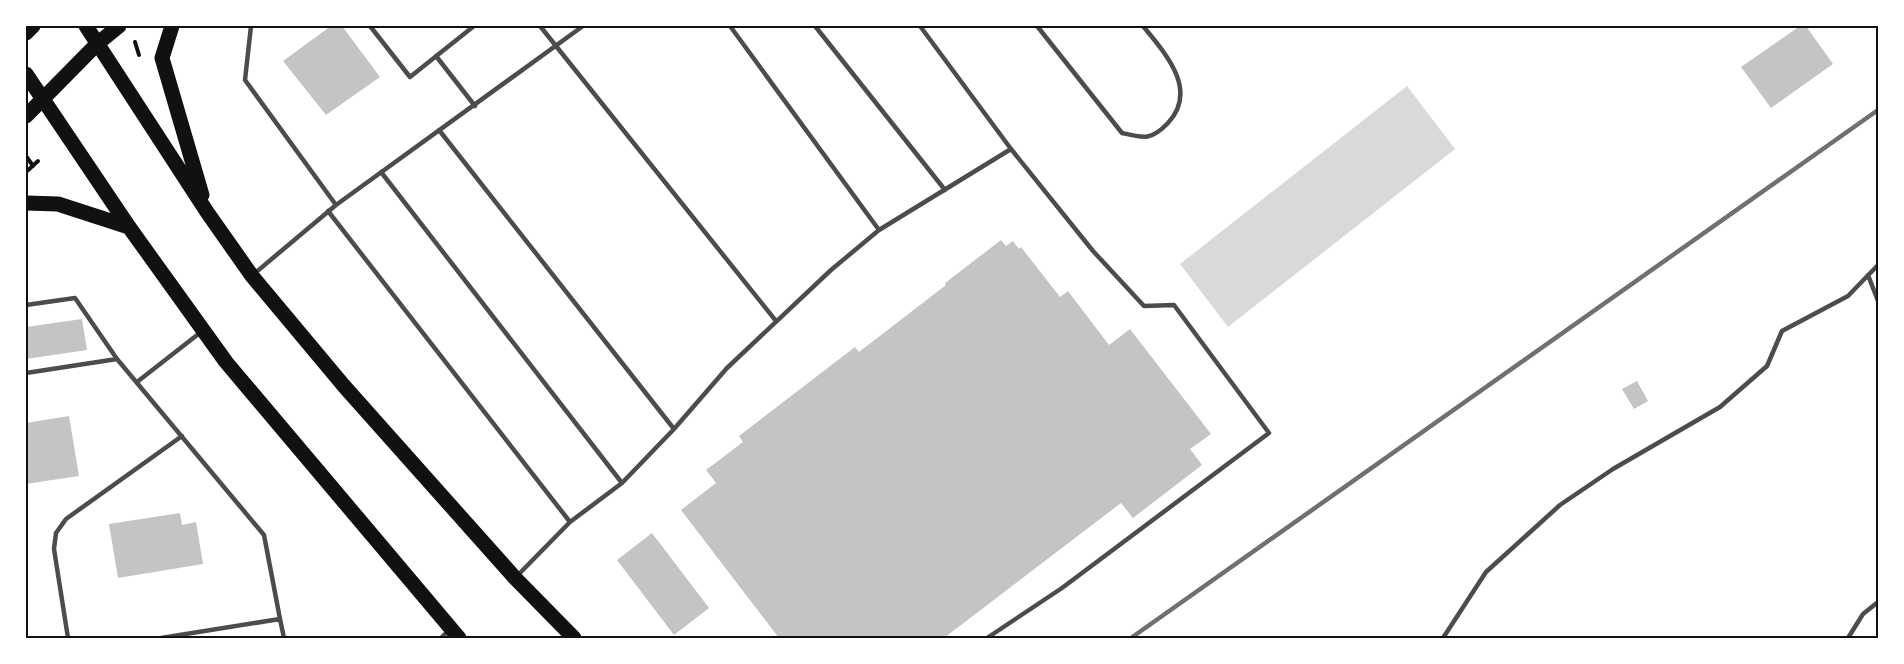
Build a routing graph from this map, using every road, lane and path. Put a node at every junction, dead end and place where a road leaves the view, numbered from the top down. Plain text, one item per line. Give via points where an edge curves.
1 (33, 26) edge
2 (86, 26) edge
3 (119, 26) edge
4 (172, 26) edge
5 (250, 26) edge
6 (370, 26) edge
7 (474, 26) edge
8 (540, 26) edge
9 (583, 26) edge
10 (730, 26) edge
11 (815, 26) edge
12 (920, 26) edge
13 (1038, 26) edge
14 (1143, 26) edge
15 (26, 33) edge
16 (135, 42) dead end
17 (97, 44) junction
18 (556, 46) junction
19 (140, 54) dead end
20 (435, 56) junction
21 (26, 74) edge
22 (41, 98) junction
23 (475, 106) junction
24 (26, 116) edge
25 (439, 130) junction
26 (1011, 149) junction
27 (26, 156) edge
28 (38, 161) dead end
29 (33, 166) junction
30 (26, 172) edge
31 (381, 172) junction
32 (945, 190) junction
33 (26, 203) edge
34 (336, 205) junction
35 (328, 211) junction
36 (207, 212) junction
37 (129, 227) junction
38 (879, 230) junction
39 (1878, 265) edge
40 (1868, 275) junction
41 (252, 276) junction
42 (1878, 301) edge
43 (26, 305) edge
44 (776, 321) junction
45 (203, 330) junction
46 (117, 359) junction
47 (26, 373) edge
48 (137, 382) junction
49 (674, 429) junction
50 (182, 436) junction
51 (622, 483) junction
52 (570, 522) junction
53 (515, 578) junction
54 (1878, 602) edge
55 (280, 619) junction
56 (450, 635) edge
57 (68, 639) edge
58 (161, 639) edge
59 (284, 639) edge
60 (574, 639) edge
61 (987, 639) edge
62 (1443, 639) edge
63 (1848, 639) edge

1 - 15 main road
2 - 17 main road
3 - 17 main road
4 - 36 main road via 162,58
5 - 34 lane via 245,80
6 - 20 lane via 410,76
7 - 20 lane
8 - 18 lane
9 - 18 lane
10 - 38 lane
11 - 32 lane
12 - 26 lane
13 - 14 lane via 1122,133 1145,138 1177,114 1182,89 1171,62
16 - 19 path
17 - 22 main road
17 - 36 main road
18 - 23 lane
18 - 44 lane
20 - 23 lane
21 - 22 main road
22 - 24 main road
22 - 37 main road
23 - 25 lane
25 - 31 lane
25 - 49 lane
26 - 32 lane
26 - 61 lane via 1093,251 1144,306 1174,305 1269,433 1062,588
27 - 29 path
28 - 29 path
29 - 30 path
31 - 34 lane
31 - 51 lane
32 - 38 lane
33 - 37 main road via 58,204
34 - 35 lane
35 - 41 lane
35 - 52 lane
36 - 41 main road
37 - 45 main road
38 - 44 lane
39 - 40 lane
40 - 42 lane
40 - 62 lane via 1848,296 1782,331 1767,366 1720,407 1613,469 1560,506 1486,572
41 - 53 main road
43 - 46 lane via 75,298
44 - 49 lane via 727,368
45 - 48 lane
45 - 56 main road
46 - 47 lane
46 - 48 lane
48 - 50 lane
49 - 51 lane
50 - 55 lane via 264,535
50 - 57 lane via 66,519 56,533 54,549
51 - 52 lane
52 - 53 lane
53 - 60 main road
54 - 63 lane via 1863,614
55 - 58 lane
55 - 59 lane

